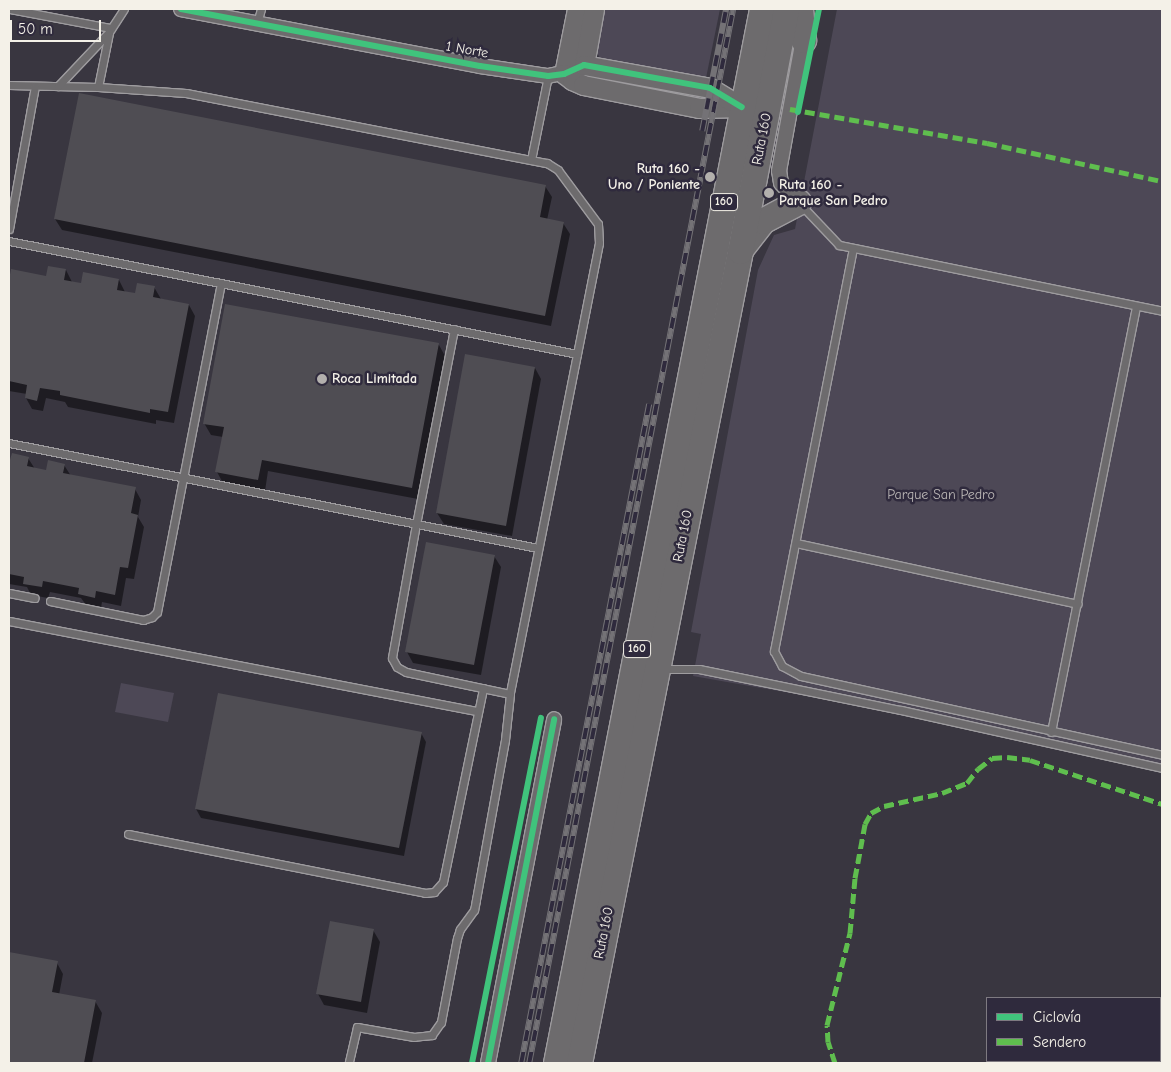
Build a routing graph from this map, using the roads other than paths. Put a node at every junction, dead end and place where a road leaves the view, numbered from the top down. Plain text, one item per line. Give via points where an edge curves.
1 (10, 9) edge
2 (124, 9) edge
3 (181, 9) edge
4 (260, 9) edge
5 (577, 9) edge
6 (594, 9) edge
7 (762, 9) edge
8 (786, 9) edge
9 (800, 9) edge
10 (809, 9) edge
11 (258, 24) junction
12 (110, 30) junction
13 (803, 40) junction
14 (584, 65) junction
15 (556, 75) junction
16 (9, 85) edge
17 (36, 86) junction
18 (58, 86) junction
19 (98, 86) junction
20 (742, 107) junction
21 (767, 111) junction
22 (531, 160) junction
23 (798, 202) junction
24 (9, 229) edge
25 (9, 241) edge
26 (853, 248) junction
27 (740, 251) junction
28 (221, 283) junction
29 (1136, 306) junction
30 (1162, 311) edge
31 (454, 329) junction
32 (577, 354) junction
33 (9, 443) edge
34 (183, 478) junction
35 (416, 524) junction
36 (796, 543) junction
37 (538, 548) junction
38 (9, 593) edge
39 (35, 598) dead end
40 (50, 602) dead end
41 (1076, 604) junction
42 (9, 622) edge
43 (656, 669) junction
44 (483, 688) junction
45 (510, 694) junction
46 (476, 711) junction
47 (554, 719) dead end
48 (1051, 732) junction
49 (1162, 755) edge
50 (1162, 768) edge
51 (128, 834) dead end
52 (596, 973) junction
53 (349, 1063) edge
54 (488, 1063) edge
55 (556, 1063) edge
56 (579, 1063) edge
57 (595, 1063) edge

1 - 12 lane
2 - 12 lane
3 - 11 street, 1 Norte
4 - 11 lane
5 - 15 street
6 - 14 street
7 - 20 highway, Ruta 160 / 160
8 - 21 highway, Ruta 160 / 160
9 - 13 highway
10 - 13 street
11 - 15 street, 1 Norte via 480,66
12 - 18 lane
12 - 19 lane
13 - 23 street via 779,172 782,183
14 - 15 street
14 - 20 street, 1 Norte via 710,88
15 - 20 street, 1 Norte via 583,85 693,107
15 - 22 lane
16 - 17 lane
17 - 18 lane
17 - 24 lane
18 - 19 lane
19 - 22 lane via 186,93
20 - 21 street, 1 Norte
20 - 55 highway, Ruta 160 / 160
21 - 27 highway, Ruta 160 / 160
22 - 32 lane via 547,163 558,170 600,230
23 - 26 lane via 839,245
23 - 27 highway via 762,221
25 - 28 lane
26 - 29 lane
26 - 36 lane
27 - 43 highway, Ruta 160 / 160
28 - 31 lane
28 - 34 lane
29 - 30 lane
29 - 41 lane
31 - 32 lane
31 - 35 lane
32 - 37 lane
33 - 34 lane
34 - 35 lane
34 - 40 lane via 155,615 143,620
35 - 37 lane
35 - 44 lane via 392,649 394,662 406,672
36 - 41 lane
36 - 48 lane via 774,651 782,666 801,676
37 - 45 lane
38 - 39 lane
41 - 48 lane
42 - 46 lane
43 - 50 lane via 699,669
43 - 52 highway, Ruta 160 / 160
44 - 45 lane
44 - 46 lane
45 - 53 lane via 506,740 474,910 457,938 441,1022 432,1035 414,1037 357,1027
46 - 51 lane via 443,882 434,892 425,893
47 - 54 street
48 - 49 lane
52 - 56 highway, Ruta 160 / 160
52 - 57 highway

